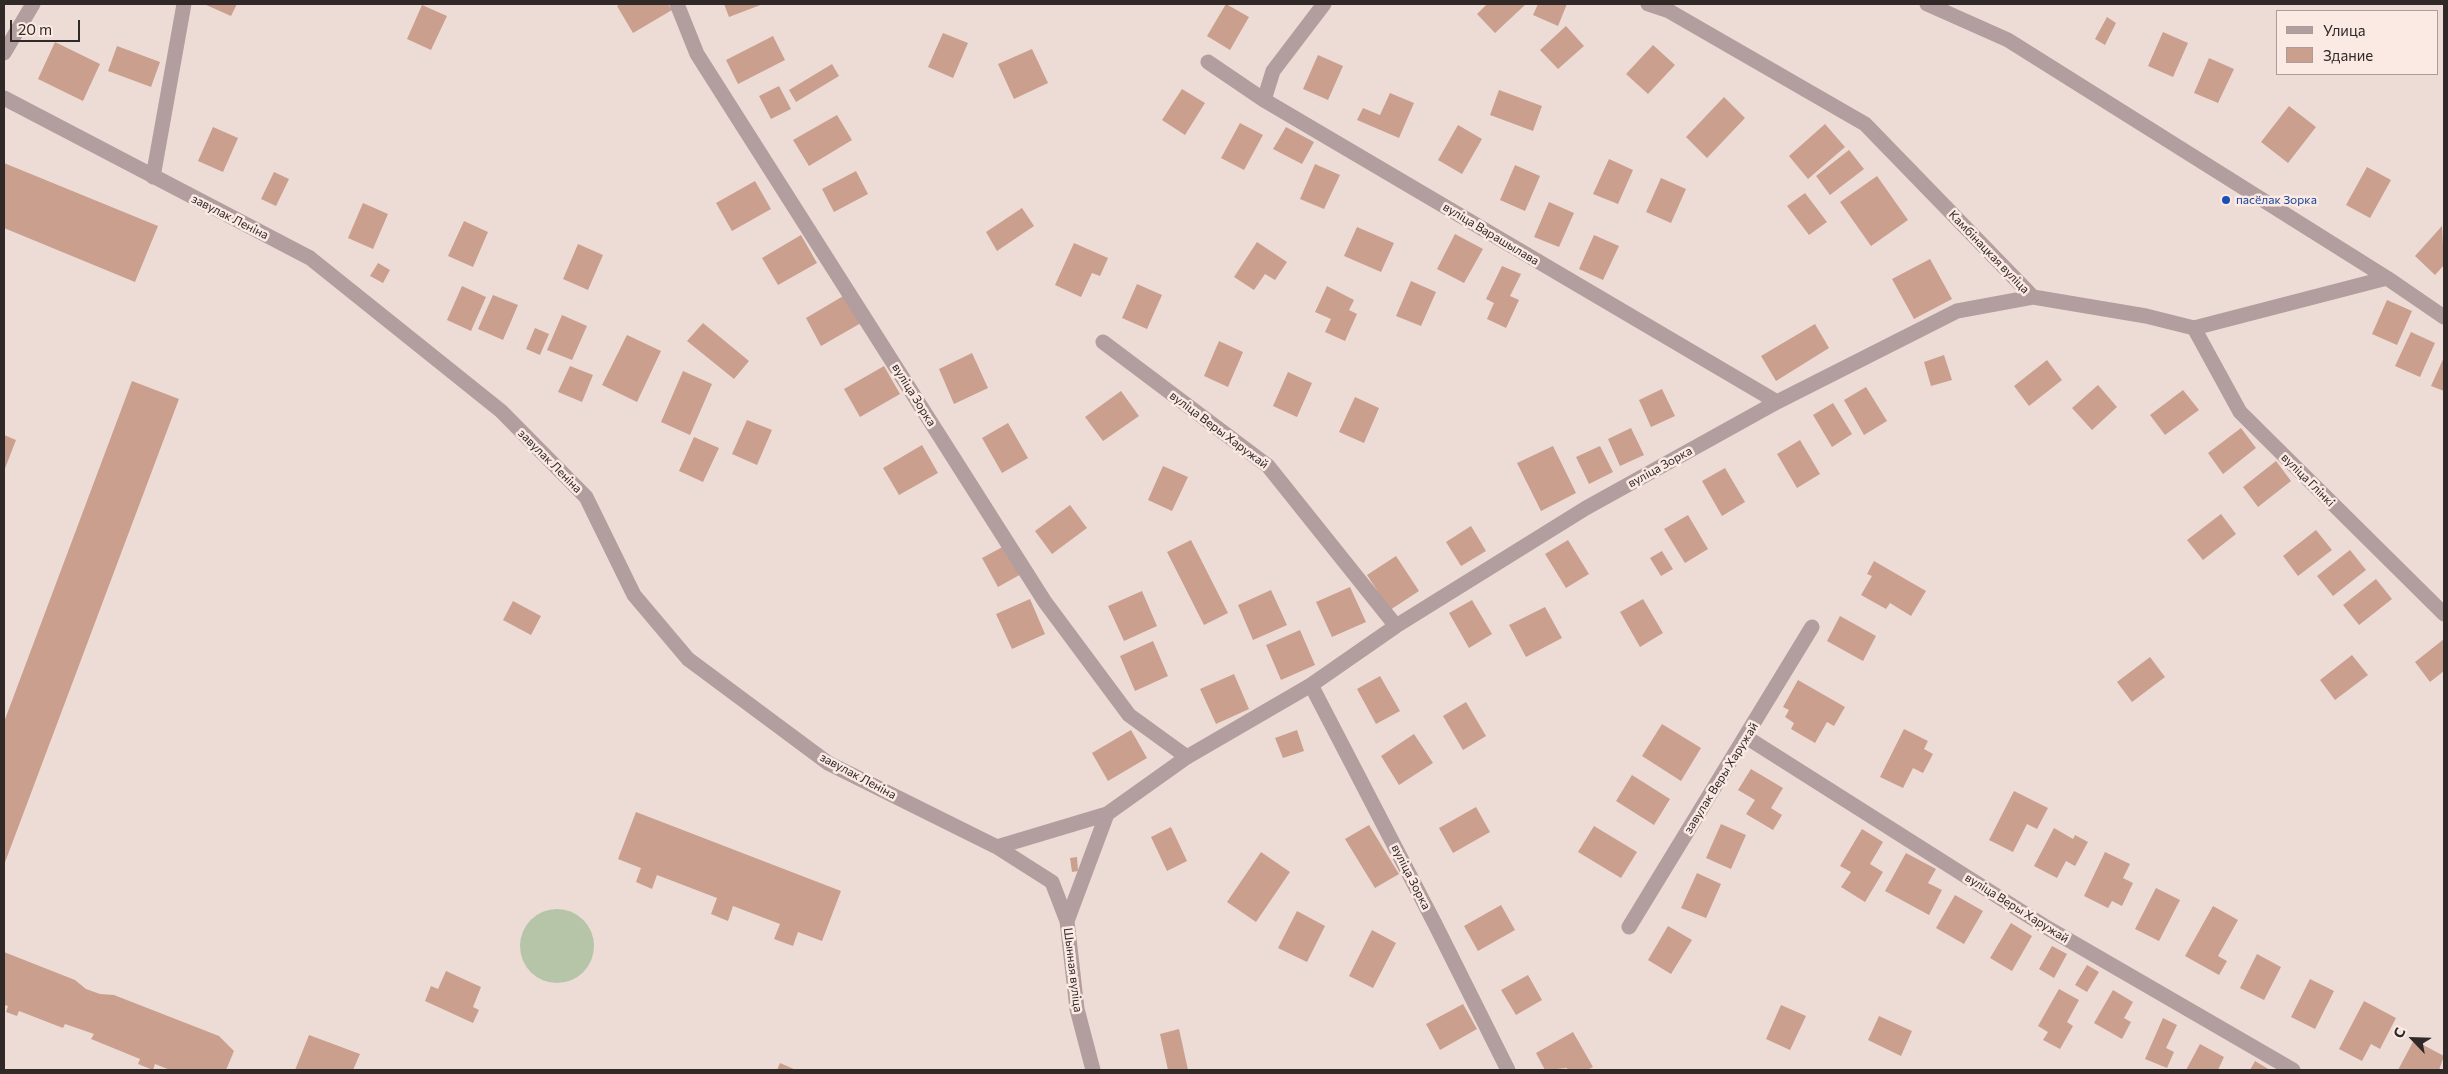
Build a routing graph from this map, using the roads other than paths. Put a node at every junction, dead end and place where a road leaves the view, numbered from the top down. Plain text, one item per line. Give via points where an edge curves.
1 (33, 4) edge
2 (184, 4) edge
3 (678, 4) edge
4 (1324, 4) edge
5 (1648, 4) edge
6 (1927, 4) edge
7 (4, 53) edge
8 (1208, 62) dead end
9 (4, 98) edge
10 (1264, 100) junction
11 (153, 177) junction
12 (2387, 278) junction
13 (2032, 297) junction
14 (2444, 317) edge
15 (2194, 328) junction
16 (1103, 342) dead end
17 (1777, 402) junction
18 (2444, 614) edge
19 (1396, 626) junction
20 (1812, 627) dead end
21 (1311, 685) junction
22 (1746, 737) junction
23 (1188, 757) junction
24 (1107, 814) junction
25 (997, 847) junction
26 (1067, 922) junction
27 (1628, 928) dead end
28 (1093, 1070) edge
29 (1508, 1070) edge
30 (2293, 1070) edge

1 - 7 street
2 - 11 street
3 - 23 street, вуліца Зорка via 697,54 1045,602 1128,715
4 - 10 street via 1273,71
5 - 13 street, Камбінацкая вуліца via 1669,11 1865,124
6 - 12 street via 2008,40
8 - 10 street, вуліца Варашылава
9 - 11 street, завулак Леніна
10 - 17 street, вуліца Варашылава
11 - 25 street, завулак Леніна via 310,258 501,411 586,498 634,595 688,659 828,763
12 - 14 street
12 - 15 street, Камбінацкая вуліца
13 - 15 street, Камбінацкая вуліца via 2146,316
13 - 17 street, вуліца Зорка via 1957,311
15 - 18 street, вуліца Глінкі via 2240,412
16 - 19 street, вуліца Веры Харужай via 1268,466
17 - 19 street, вуліца Зорка via 1586,508
19 - 21 street, вуліца Зорка
20 - 22 street, завулак Веры Харужай
21 - 23 street, вуліца Зорка
21 - 29 street, вуліца Зорка
22 - 27 street, завулак Веры Харужай
22 - 30 street, вуліца Веры Харужай via 2046,927
23 - 24 street, вуліца Зорка
24 - 25 street
24 - 26 street, Шынная вуліца
25 - 26 street, завулак Леніна via 1052,882
26 - 28 street, Шынная вуліца via 1077,1009

